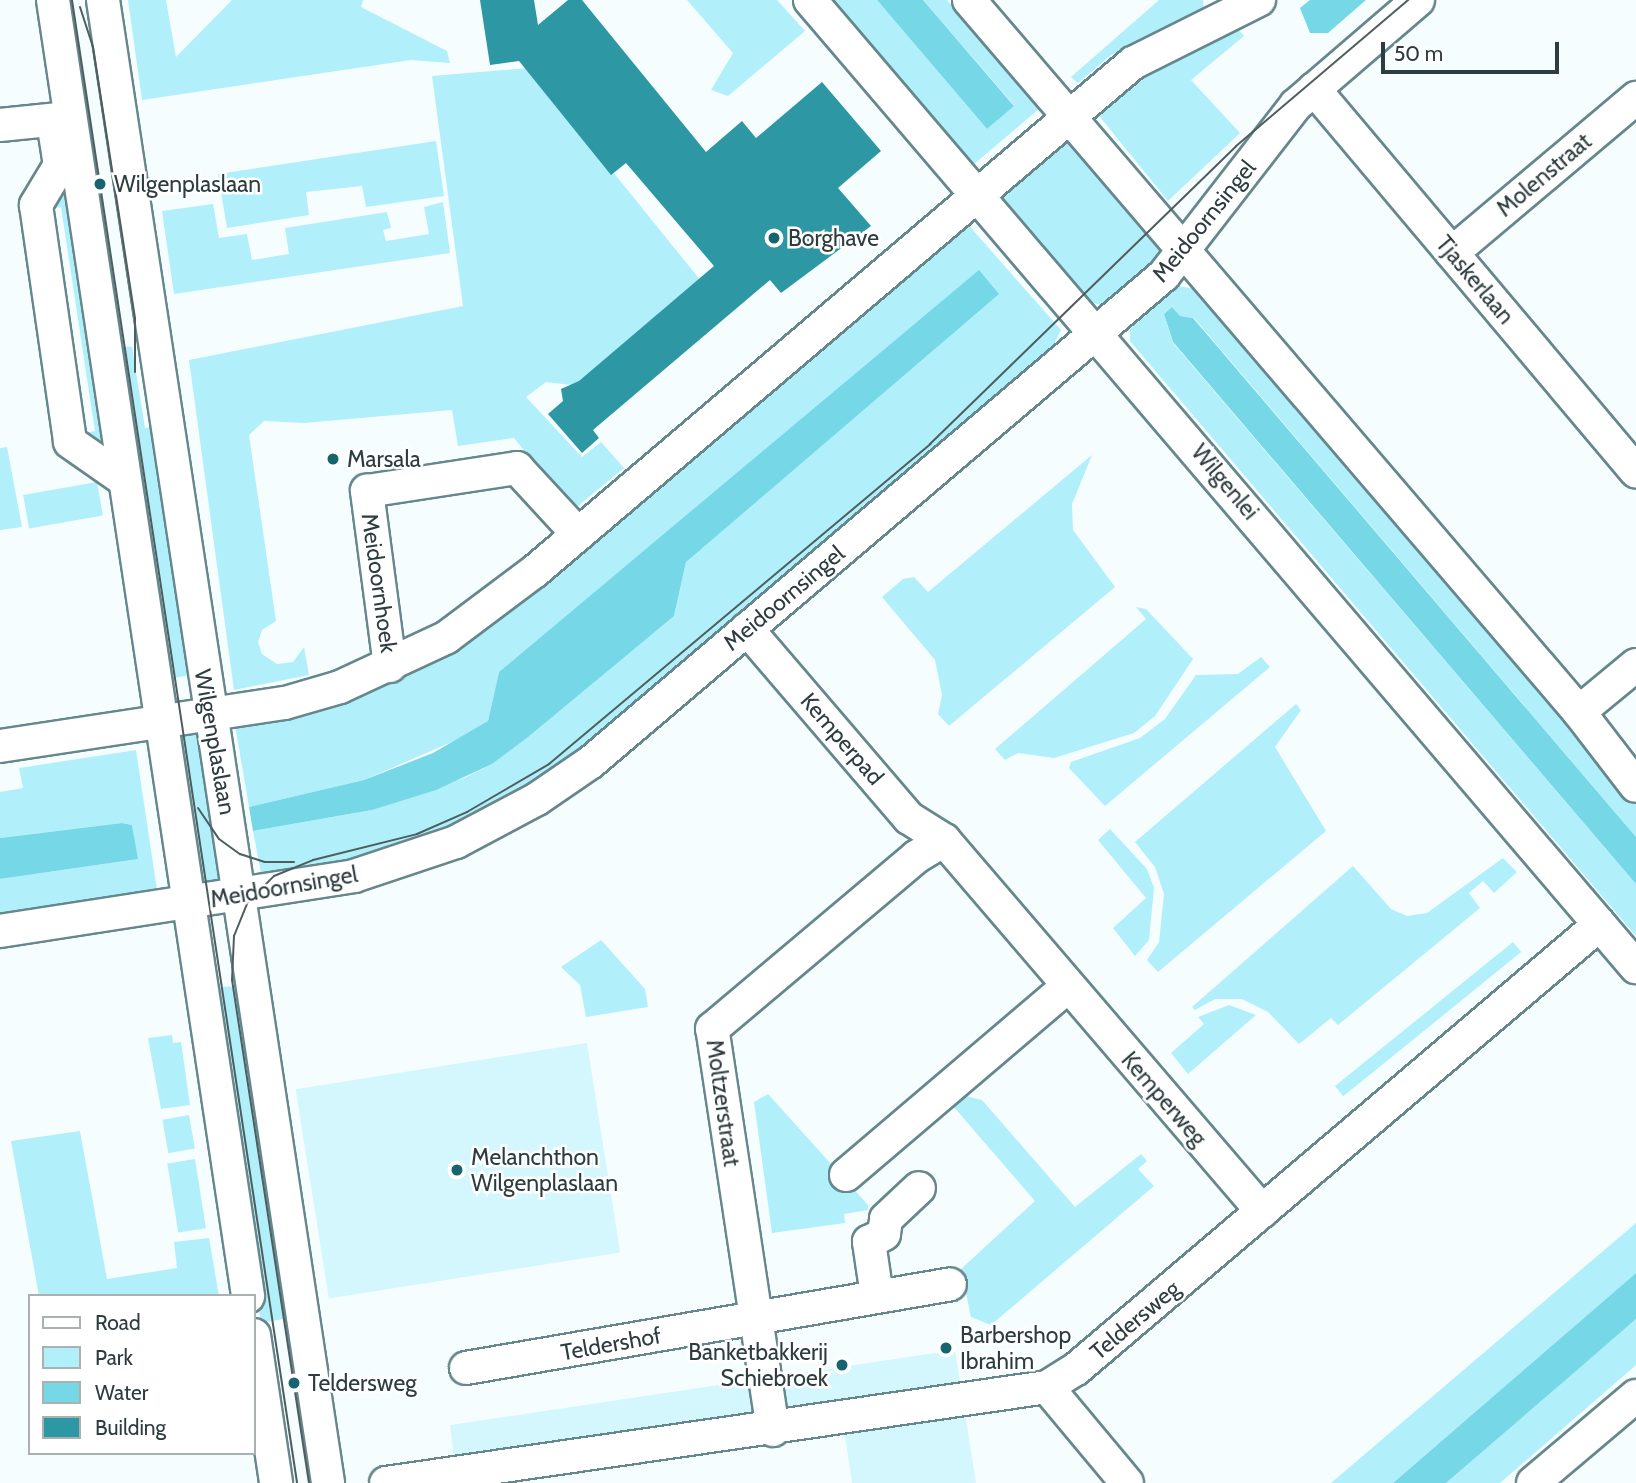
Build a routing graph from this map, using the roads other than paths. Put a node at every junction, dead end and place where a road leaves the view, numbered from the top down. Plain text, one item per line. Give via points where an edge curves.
1 (53, 0) edge
2 (103, 0) edge
3 (810, 0) edge
4 (969, 0) edge
5 (1418, 0) edge
6 (1248, 3) edge
7 (1314, 89) junction
8 (1636, 98) edge
9 (1068, 116) junction
10 (61, 119) junction
11 (0, 125) edge
12 (977, 193) junction
13 (1181, 253) junction
14 (1452, 253) junction
15 (1098, 334) junction
16 (1636, 471) edge
17 (123, 479) junction
18 (578, 534) junction
19 (747, 629) junction
20 (390, 666) junction
21 (1636, 666) edge
22 (1579, 712) junction
23 (210, 715) junction
24 (161, 721) junction
25 (0, 746) edge
26 (1636, 786) edge
27 (944, 840) junction
28 (239, 895) junction
29 (190, 902) junction
30 (1600, 924) junction
31 (0, 931) edge
32 (1636, 967) edge
33 (1068, 986) junction
34 (846, 1175) dead end
35 (919, 1188) dead end
36 (1262, 1211) junction
37 (950, 1284) dead end
38 (248, 1294) edge
39 (877, 1296) junction
40 (755, 1317) junction
41 (256, 1348) edge
42 (466, 1368) dead end
43 (1047, 1387) junction
44 (1636, 1396) edge
45 (772, 1430) junction
46 (1566, 1472) edge
47 (276, 1483) edge
48 (328, 1483) edge
49 (386, 1483) edge
50 (1127, 1483) edge
51 (1533, 1483) edge

1 - 10 street
2 - 23 street, Wilgenplaslaan
3 - 12 street, Wilgenlei
4 - 9 street
5 - 7 street, Meidoornsingel
6 - 9 street via 1133,63
7 - 13 street, Meidoornsingel
7 - 14 street, Tjaskerlaan
8 - 14 street, Molenstraat
9 - 12 street
9 - 13 street
10 - 11 street
10 - 17 street
10 - 17 street via 60,165 36,205 70,442
12 - 15 street, Wilgenlei
12 - 18 street
13 - 15 street, Meidoornsingel via 1164,275
13 - 22 street
14 - 16 street, Tjaskerlaan
15 - 19 street, Meidoornsingel
15 - 30 street, Wilgenlei
17 - 24 street
18 - 20 street via 447,637
18 - 20 street, Meidoornhoek via 517,468 366,491
19 - 27 street, Kemperpad via 909,818
19 - 28 street, Meidoornsingel via 591,761 503,820 402,863
20 - 23 street via 285,703
21 - 22 street
22 - 26 street
23 - 24 street
23 - 28 street, Wilgenplaslaan
24 - 25 street
24 - 29 street
27 - 33 street, Kemperweg
27 - 40 street, Moltzerstraat via 916,857 712,1029
28 - 29 street, Meidoornsingel
28 - 48 street, Wilgenplaslaan
29 - 31 street, Meidoornsingel
29 - 38 street
30 - 32 street, Wilgenlei
30 - 36 street, Teldersweg
33 - 34 street
33 - 36 street, Kemperweg
35 - 39 street via 886,1219 884,1234 869,1242
36 - 43 street, Teldersweg via 1076,1369
37 - 39 street, Teldershof
39 - 40 street, Teldershof
40 - 42 street, Teldershof
40 - 45 street, Moltzerstraat
41 - 47 street
43 - 45 street, Teldersweg
43 - 50 street
44 - 46 street
45 - 49 street, Teldersweg
46 - 51 street

